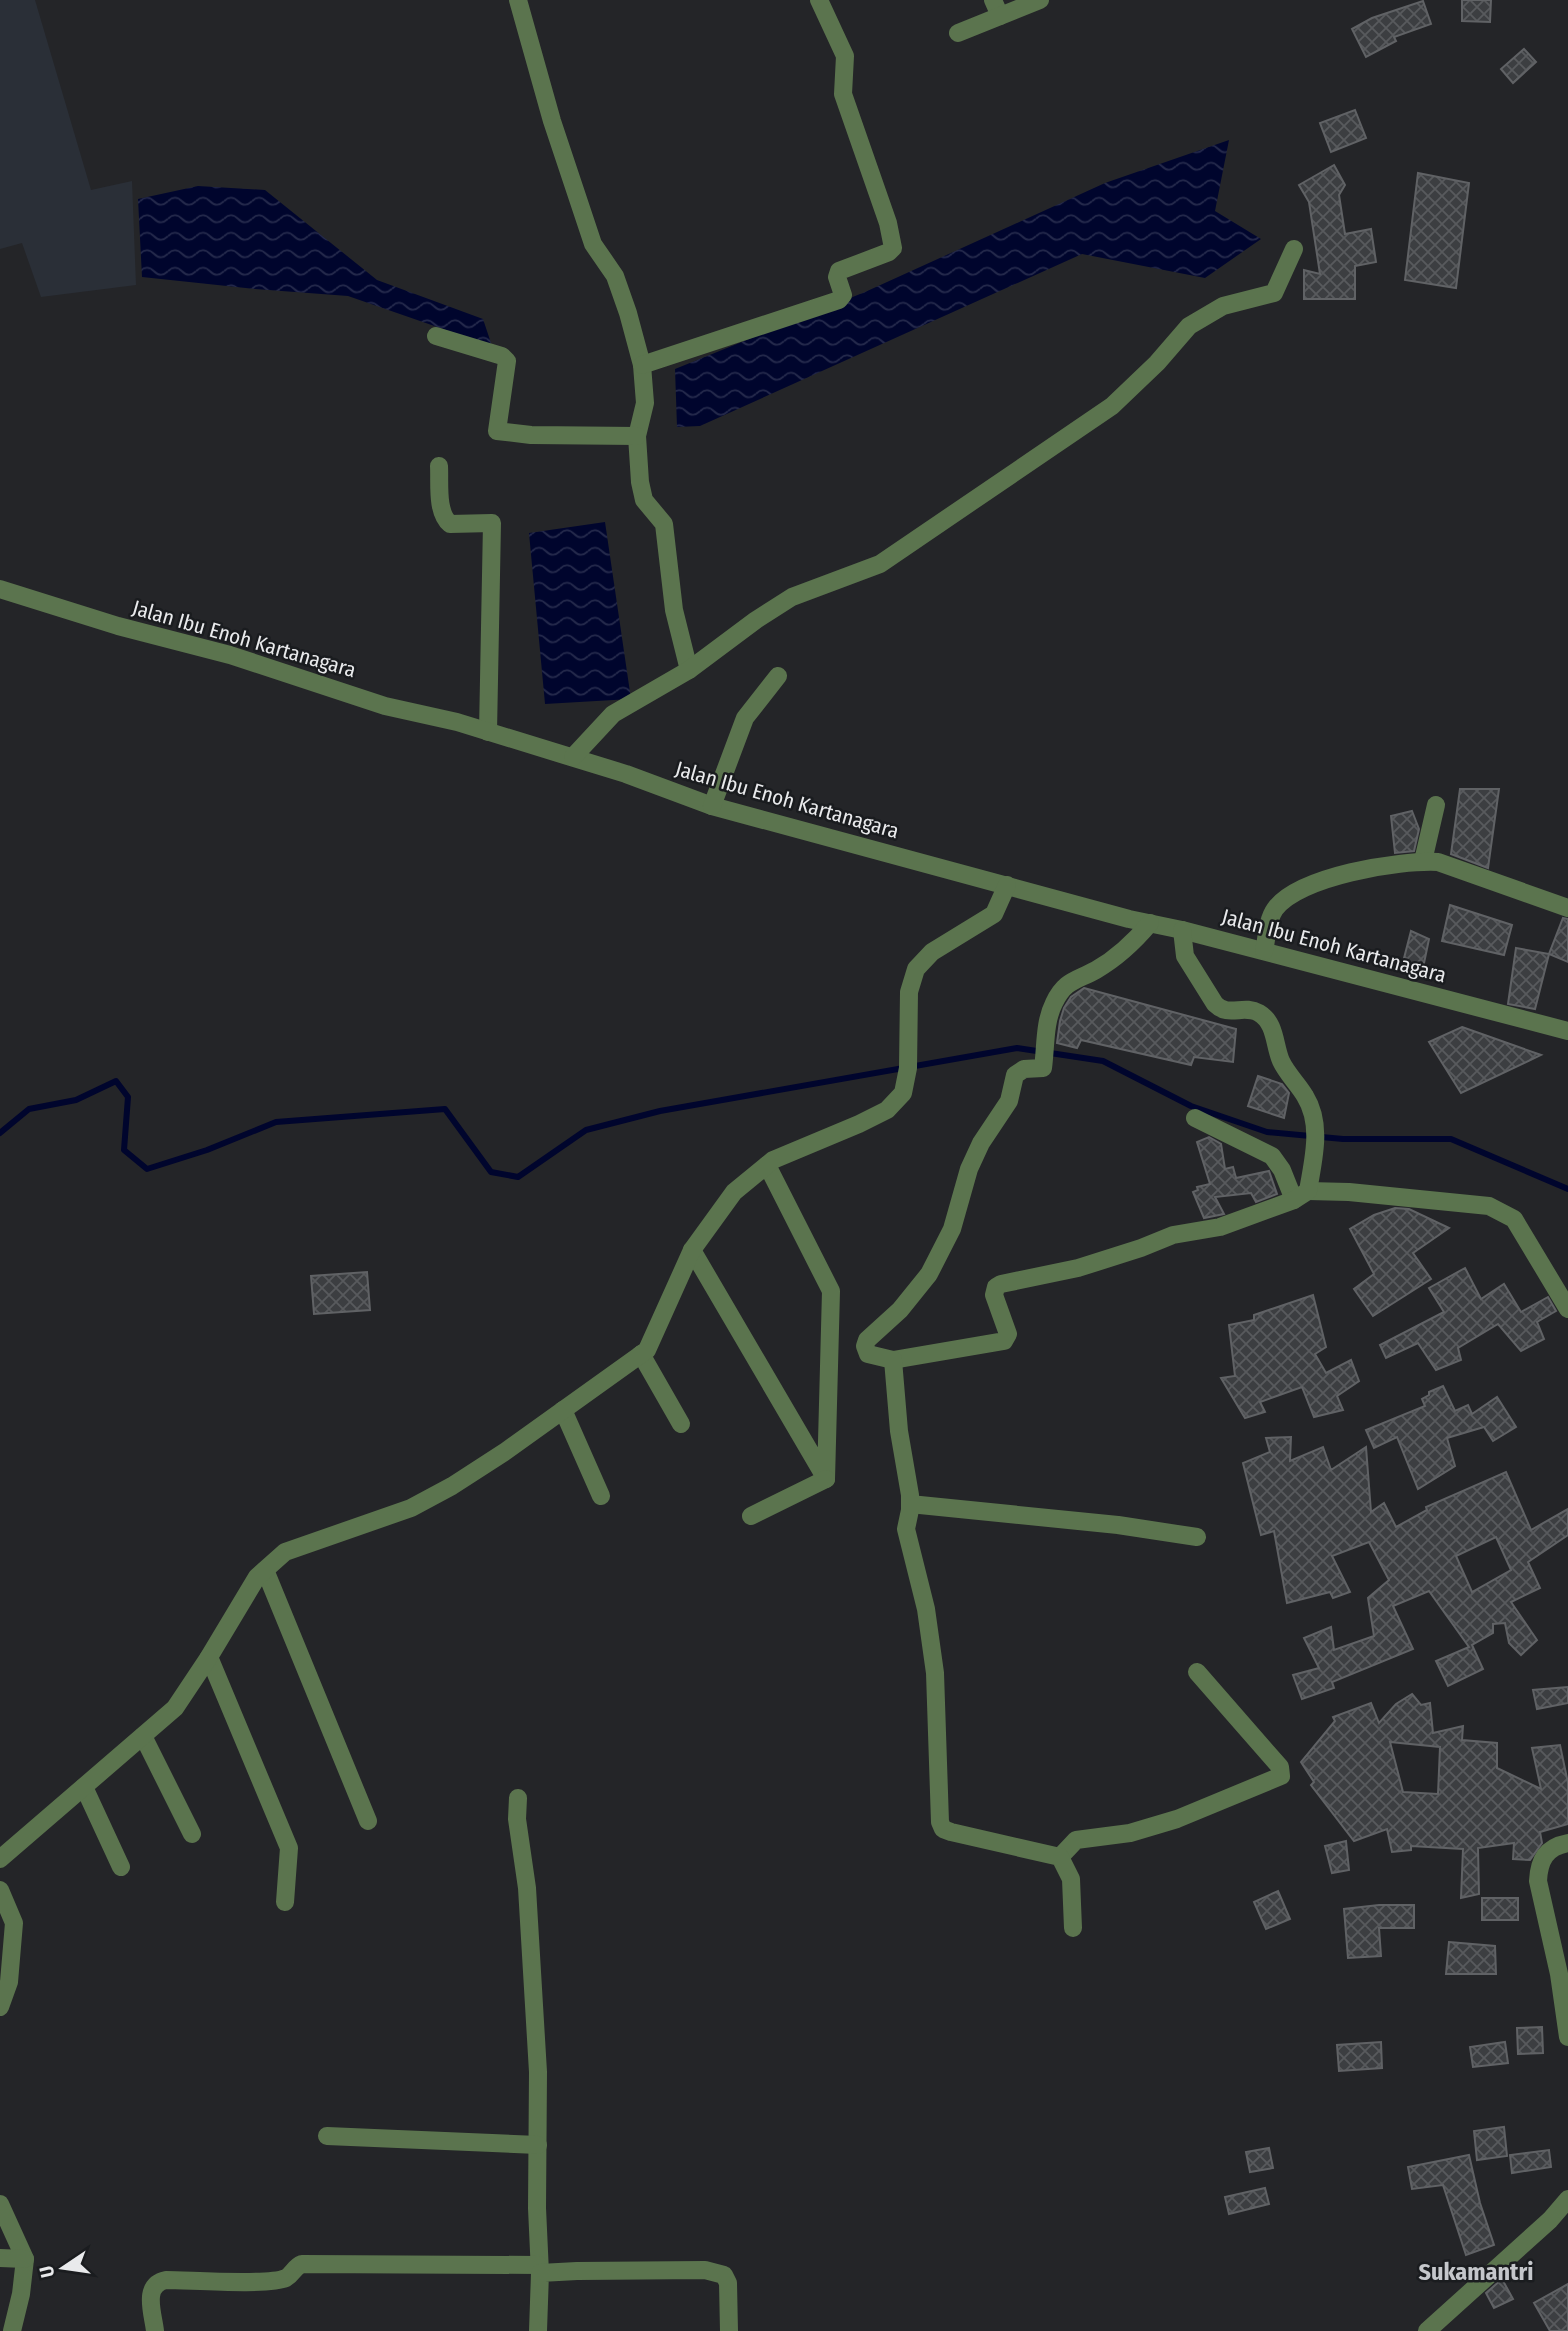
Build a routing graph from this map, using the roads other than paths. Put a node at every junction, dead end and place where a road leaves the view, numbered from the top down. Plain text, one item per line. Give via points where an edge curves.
1 (518, 0) edge
2 (819, 0) edge
3 (1040, 0) edge
4 (996, 8) edge
5 (958, 33) dead end
6 (1294, 249) dead end
7 (436, 336) dead end
8 (642, 365) junction
9 (637, 436) junction
10 (439, 466) dead end
11 (0, 589) edge
12 (689, 670) junction
13 (778, 676) dead end
14 (488, 732) junction
15 (573, 757) junction
16 (1436, 805) dead end
17 (712, 806) junction
18 (1423, 861) junction
19 (1007, 885) junction
20 (1568, 908) edge
21 (1150, 923) junction
22 (1182, 930) junction
23 (1264, 951) junction
24 (1568, 1031) edge
25 (1195, 1118) dead end
26 (768, 1165) junction
27 (1301, 1196) junction
28 (692, 1250) junction
29 (1568, 1309) edge
30 (641, 1354) junction
31 (893, 1360) junction
32 (563, 1410) junction
33 (681, 1424) dead end
34 (826, 1479) junction
35 (601, 1496) dead end
36 (910, 1504) junction
37 (751, 1516) dead end
38 (1197, 1537) dead end
39 (265, 1570) junction
40 (209, 1657) junction
41 (1197, 1672) dead end
42 (143, 1736) junction
43 (84, 1787) junction
44 (518, 1798) dead end
45 (368, 1821) dead end
46 (192, 1835) dead end
47 (1568, 1843) edge
48 (1059, 1857) junction
49 (0, 1859) edge
50 (121, 1867) dead end
51 (0, 1890) edge
52 (285, 1902) dead end
53 (7, 1923) edge
54 (1073, 1928) dead end
55 (0, 2006) edge
56 (1568, 2037) edge
57 (327, 2136) dead end
58 (538, 2145) junction
59 (1568, 2199) edge
60 (0, 2204) edge
61 (0, 2258) edge
62 (25, 2259) junction
63 (540, 2269) junction
64 (12, 2331) edge
65 (155, 2331) edge
66 (538, 2331) edge
67 (729, 2331) edge
68 (1427, 2331) edge

1 - 8 street via 593,244 615,276
2 - 8 street via 845,56 843,94 893,248 839,271 843,295 839,300
3 - 4 street
4 - 5 street
6 - 12 street via 1274,293 1223,306 1189,326 1112,406 880,564 792,597
7 - 9 street via 507,361 497,431
8 - 9 street via 645,403
9 - 12 street via 644,500 664,524 674,610
10 - 14 street via 444,519 450,524 492,523
11 - 14 street, Jalan Ibu Enoh Kartanagara via 230,655 385,706
12 - 15 street via 613,714
13 - 17 street via 745,718
14 - 15 street, Jalan Ibu Enoh Kartanagara
15 - 17 street, Jalan Ibu Enoh Kartanagara
16 - 18 street
17 - 19 street, Jalan Ibu Enoh Kartanagara
18 - 20 street via 1457,867
18 - 23 street via 1332,877 1297,891 1275,909
19 - 21 street, Jalan Ibu Enoh Kartanagara
19 - 26 street via 993,914 932,952 916,969 909,992 903,1093 887,1110
21 - 22 street, Jalan Ibu Enoh Kartanagara
21 - 31 street via 1123,951 1068,982 1054,1003 1046,1027 1043,1068 1015,1074 1009,1101 969,1168 952,1229 929,1274 900,1310 867,1340 868,1354
22 - 23 street, Jalan Ibu Enoh Kartanagara
22 - 27 street via 1185,956 1215,1004 1230,1013 1247,1008 1269,1021 1280,1060 1306,1098 1317,1129
23 - 24 street, Jalan Ibu Enoh Kartanagara
25 - 27 street via 1272,1156
26 - 28 street via 734,1192
26 - 34 street via 831,1291
27 - 29 street via 1349,1192 1489,1206 1514,1219
27 - 31 street via 1220,1227 1173,1235 1079,1268 1001,1284 995,1295 1008,1334 1004,1341
28 - 30 street via 648,1350
28 - 34 street
30 - 32 street
30 - 33 street
31 - 36 street
32 - 35 street
32 - 39 street via 485,1465 411,1508 285,1552
34 - 37 street
36 - 38 street
36 - 48 street via 907,1537 926,1609 934,1673 940,1822 943,1829
39 - 40 street
39 - 45 street
40 - 42 street via 175,1708
40 - 52 street via 289,1848
41 - 48 street via 1280,1767 1281,1776 1177,1819 1130,1833 1076,1840
42 - 43 street
42 - 46 street
43 - 49 street
43 - 50 street
44 - 58 street via 538,2072
47 - 56 street via 1558,1844 1544,1855 1538,1873
48 - 54 street via 1071,1879
51 - 53 street
53 - 55 street via 9,1982
57 - 58 street
58 - 63 street
59 - 68 street
60 - 62 street
61 - 62 street
62 - 64 street
63 - 65 street via 302,2264 286,2278 263,2281 159,2281 150,2294
63 - 66 street
63 - 67 street via 713,2271 724,2275 728,2283

